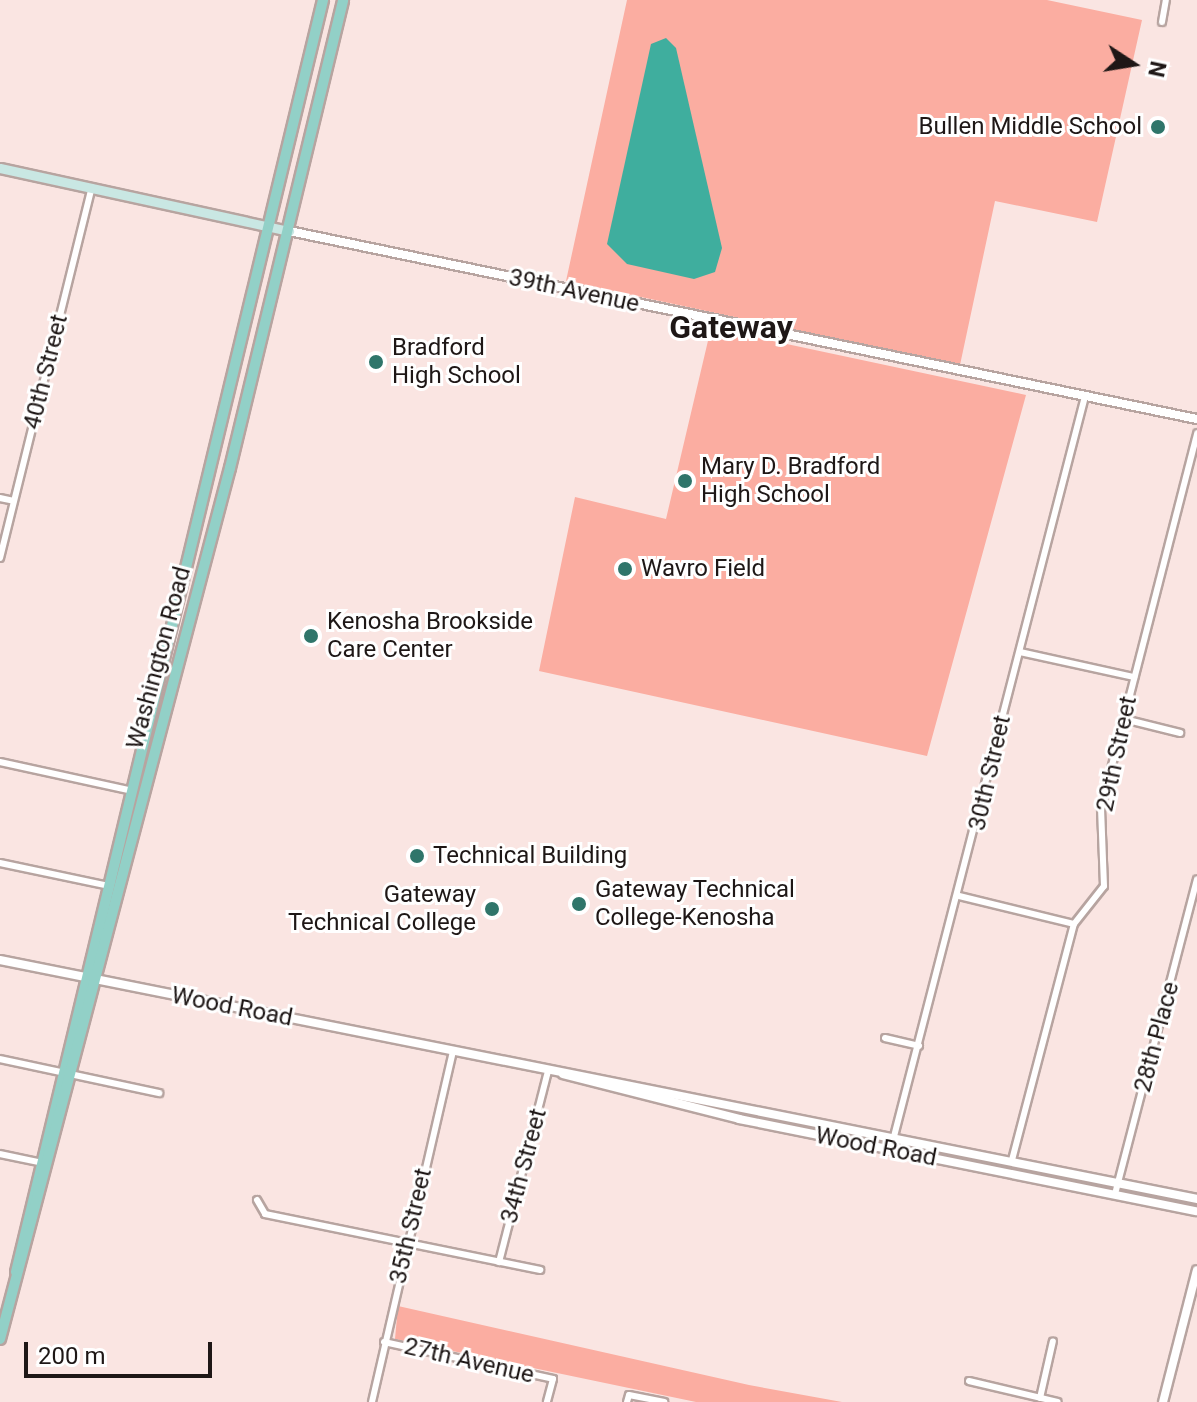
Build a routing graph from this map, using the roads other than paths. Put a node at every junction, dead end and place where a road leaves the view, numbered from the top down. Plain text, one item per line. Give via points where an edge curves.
1 (323, 0) edge
2 (343, 0) edge
3 (1166, 0) edge
4 (1162, 22) dead end
5 (0, 168) edge
6 (92, 187) junction
7 (269, 227) junction
8 (289, 231) junction
9 (252, 297) junction
10 (259, 353) junction
11 (1085, 396) junction
12 (1197, 419) edge
13 (1197, 433) edge
14 (0, 498) edge
15 (14, 501) junction
16 (0, 558) edge
17 (1020, 652) junction
18 (1134, 677) junction
19 (1124, 719) junction
20 (1180, 733) dead end
21 (142, 747) junction
22 (155, 749) junction
23 (0, 762) edge
24 (131, 791) junction
25 (144, 792) junction
26 (0, 863) edge
27 (1197, 879) edge
28 (108, 885) junction
29 (120, 888) junction
30 (959, 896) junction
31 (1074, 924) junction
32 (0, 960) edge
33 (91, 979) junction
34 (885, 1038) dead end
35 (919, 1046) junction
36 (453, 1051) junction
37 (0, 1059) edge
38 (59, 1071) junction
39 (548, 1071) junction
40 (559, 1072) junction
41 (73, 1075) junction
42 (159, 1093) dead end
43 (894, 1136) junction
44 (891, 1148) junction
45 (0, 1154) edge
46 (1012, 1160) junction
47 (38, 1162) junction
48 (50, 1165) junction
49 (1119, 1182) junction
50 (1115, 1194) junction
51 (1197, 1199) edge
52 (257, 1200) dead end
53 (1197, 1211) edge
54 (406, 1245) junction
55 (499, 1262) junction
56 (540, 1270) dead end
57 (1197, 1270) edge
58 (5, 1325) junction
59 (0, 1339) edge
60 (1053, 1341) dead end
61 (384, 1342) junction
62 (969, 1381) dead end
63 (628, 1398) edge
64 (1040, 1398) junction
65 (372, 1402) edge
66 (547, 1402) edge
67 (664, 1402) edge
68 (1058, 1402) edge
69 (1163, 1402) edge

1 - 7 main road, Washington Road
2 - 8 main road, Washington Road
3 - 4 street
5 - 6 main road, 39th Avenue
6 - 7 main road, 39th Avenue
6 - 15 street, 40th Street
7 - 8 main road, 39th Avenue
7 - 9 main road, Washington Road
8 - 10 main road, Washington Road
8 - 11 street, 39th Avenue
9 - 10 main road via 247,345
9 - 21 main road, Washington Road
10 - 22 main road, Washington Road
11 - 12 street, 39th Avenue
11 - 17 street, 30th Street
13 - 18 street, 29th Street
14 - 15 street
15 - 16 street, 40th Street
17 - 18 street
17 - 30 street, 30th Street
18 - 19 street, 29th Street
19 - 20 street
19 - 31 street, 29th Street via 1101,808 1104,886
21 - 22 main road
21 - 24 main road, Washington Road
22 - 25 main road, Washington Road
23 - 24 street
24 - 25 street
24 - 28 main road, Washington Road
25 - 29 main road, Washington Road
26 - 28 street
27 - 49 street, 28th Place
28 - 29 street
28 - 33 main road, Washington Road
29 - 33 main road, Washington Road
30 - 31 street
30 - 35 street, 30th Street
31 - 46 street, 29th Street
32 - 33 street, Wood Road
33 - 36 street, Wood Road
33 - 38 main road, Washington Road
33 - 41 main road, Washington Road
34 - 35 street
35 - 43 street, 30th Street
36 - 39 street, Wood Road
36 - 54 street, 35th Street
37 - 38 street
38 - 41 street
38 - 47 main road, Washington Road
39 - 40 street, Wood Road
39 - 55 street, 34th Street
40 - 43 street, Wood Road
40 - 44 street, Wood Road via 635,1096
41 - 42 street
41 - 48 main road, Washington Road
43 - 44 street, 30th Street
43 - 46 street, Wood Road
44 - 50 street, Wood Road
45 - 47 street
46 - 49 street, Wood Road
47 - 48 street
47 - 58 main road, Washington Road
48 - 58 main road, Washington Road
49 - 50 street, 28th Place
49 - 51 street, Wood Road
50 - 53 street, Wood Road
52 - 54 street via 265,1214
54 - 55 street
54 - 61 street, 35th Street
55 - 56 street
57 - 69 street
58 - 59 main road, Washington Road
60 - 64 street
61 - 65 street, 35th Street
61 - 66 street, 27th Avenue via 553,1379
62 - 64 street
63 - 67 street
64 - 68 street

